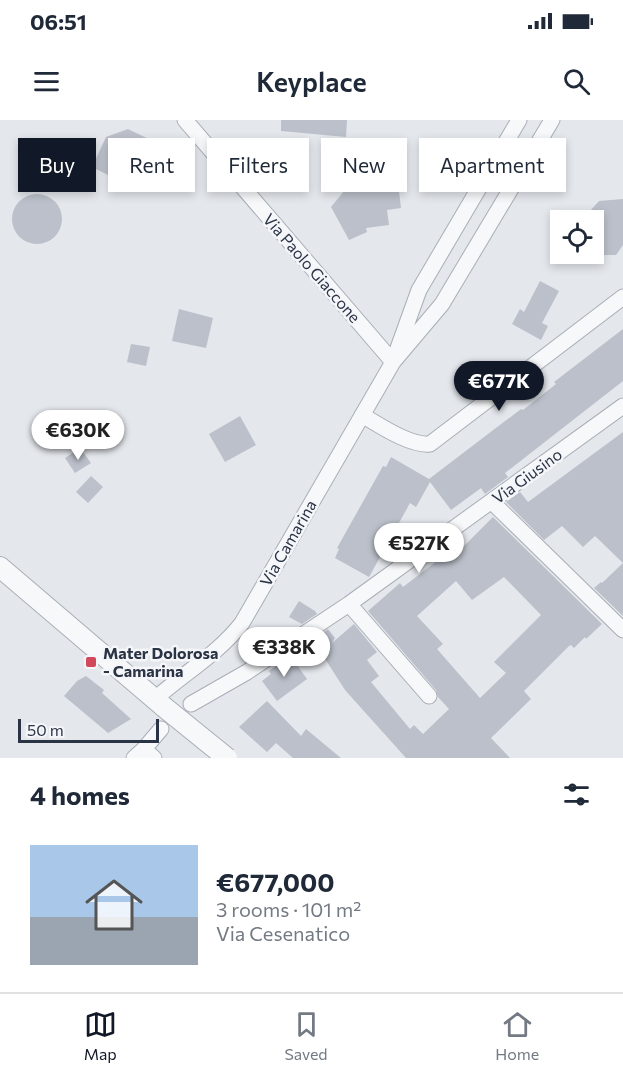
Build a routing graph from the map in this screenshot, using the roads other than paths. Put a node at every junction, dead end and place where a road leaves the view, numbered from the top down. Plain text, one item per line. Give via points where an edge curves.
1 (185, 120) edge
2 (519, 120) edge
3 (552, 120) edge
4 (623, 297) edge
5 (393, 362) junction
6 (623, 406) edge
7 (362, 416) junction
8 (492, 502) junction
9 (0, 567) edge
10 (349, 604) junction
11 (623, 630) edge
12 (429, 696) dead end
13 (160, 703) junction
14 (191, 704) dead end
15 (161, 729) dead end
16 (144, 755) edge
17 (227, 758) edge

1 - 5 street, Via Paolo Giaccone
2 - 5 street, Via Camarina via 419,290
3 - 5 street, Via Camarina via 442,304
4 - 7 street via 430,444 412,442
5 - 7 street, Via Camarina
6 - 8 street, Via Giusino
7 - 13 street, Via Camarina via 242,623 223,646 172,684
8 - 10 street, Via Giusino
8 - 11 street
9 - 13 street
10 - 12 street
10 - 14 street, Via Giusino
13 - 17 street, bridge
15 - 16 street

